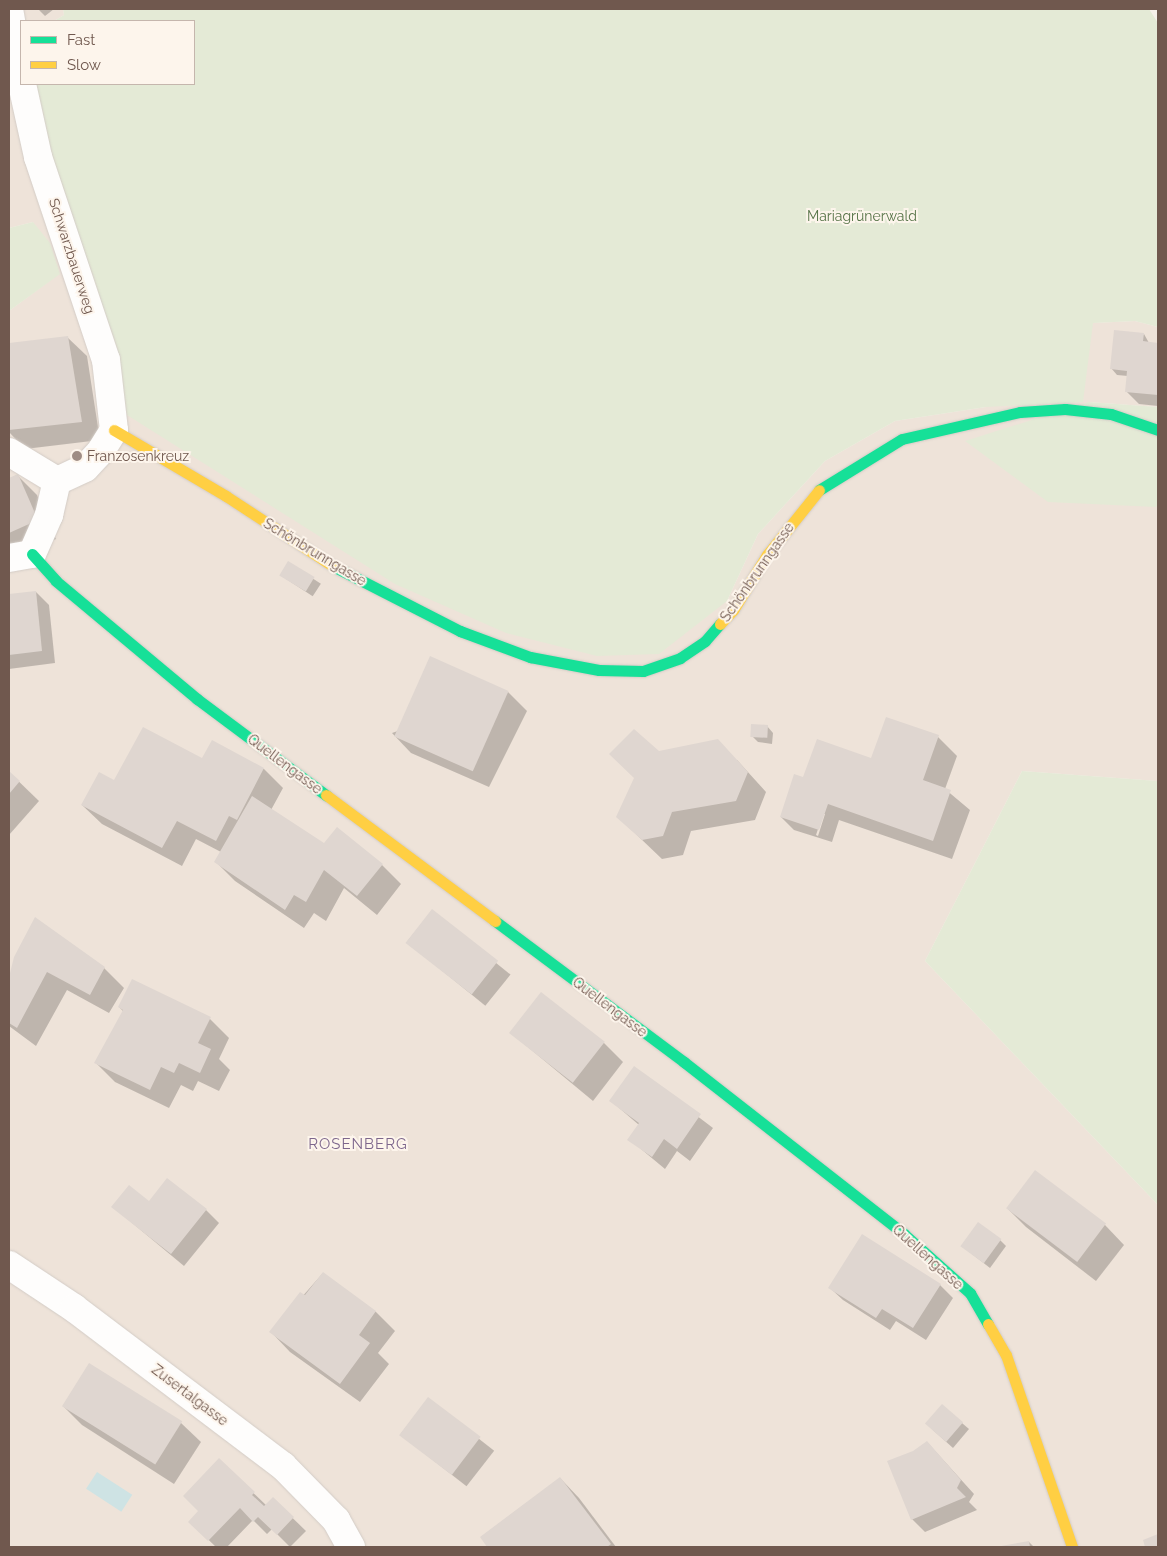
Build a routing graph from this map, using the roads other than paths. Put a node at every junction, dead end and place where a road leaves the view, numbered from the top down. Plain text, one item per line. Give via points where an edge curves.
1 (9, 9) edge
2 (20, 72) edge
3 (22, 85) edge
4 (114, 430) junction
5 (1158, 430) edge
6 (9, 452) edge
7 (56, 481) junction
8 (20, 556) edge
9 (9, 1265) edge
10 (351, 1547) edge
11 (1072, 1547) edge

1 - 2 street
3 - 4 street, Schwarzbauerweg via 38,157 106,360
4 - 5 street, Schönbrunngasse via 226,496 338,569 460,631 530,657 599,670 643,671 680,658 705,641 733,610 767,555 822,486 902,439 1020,412 1065,409 1111,414
4 - 7 street via 85,468
6 - 7 street
7 - 8 street, Quellengasse via 49,515
8 - 11 street, Quellengasse via 197,699 684,1062 904,1234 970,1293 1006,1355
9 - 10 street, Zusertalgasse via 74,1308 283,1466 336,1520

